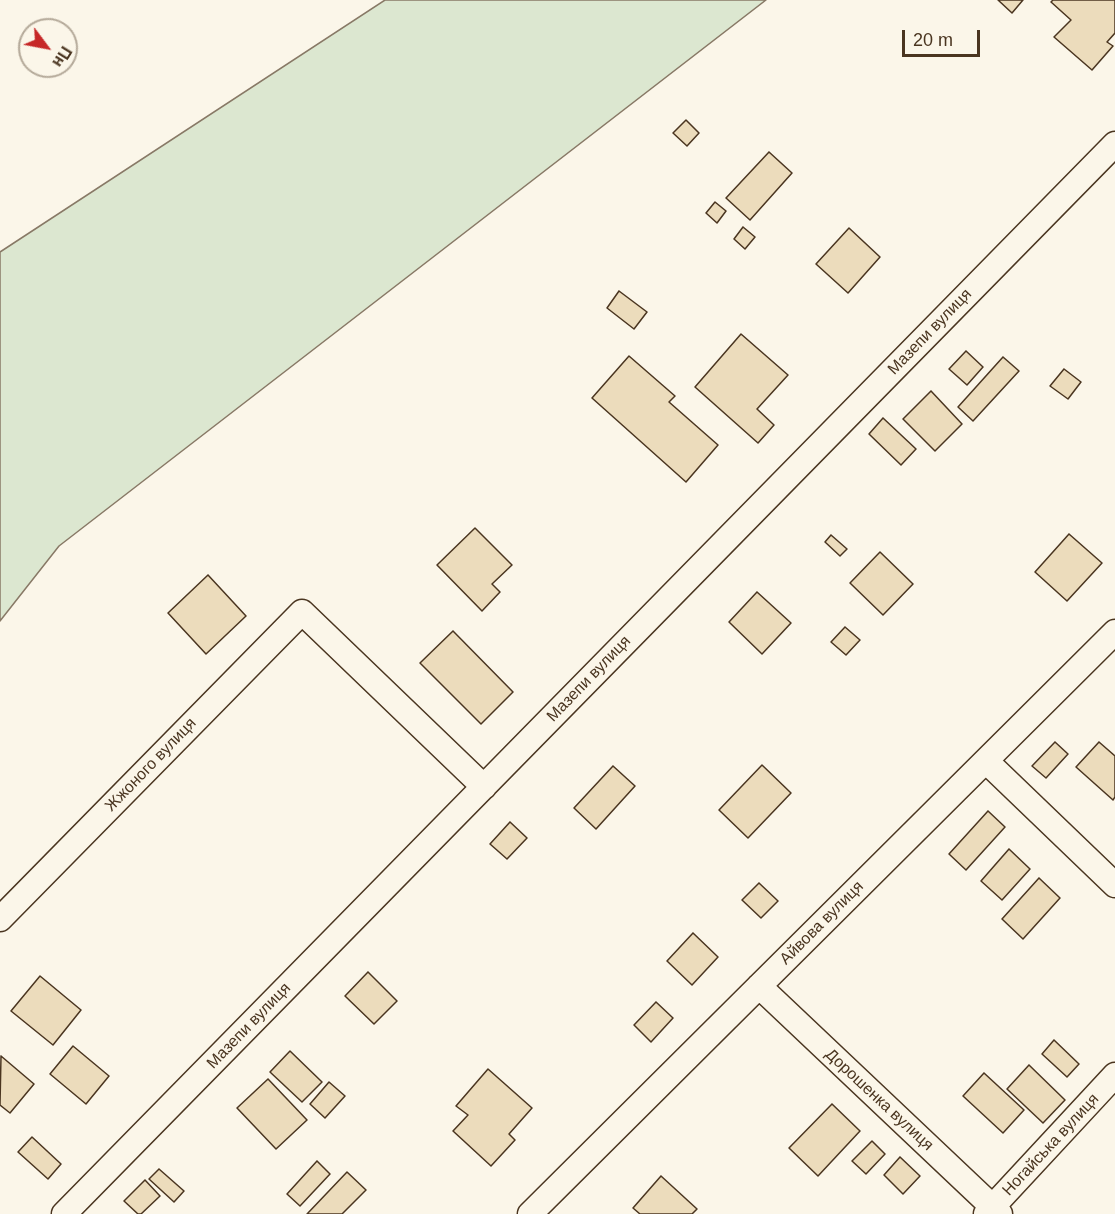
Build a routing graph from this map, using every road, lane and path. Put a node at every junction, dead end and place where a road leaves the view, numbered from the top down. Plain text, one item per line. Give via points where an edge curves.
1 (1115, 144) edge
2 (1115, 632) edge
3 (986, 760) junction
4 (484, 787) junction
5 (1115, 885) edge
6 (0, 919) edge
7 (759, 986) junction
8 (1115, 1075) edge
9 (993, 1212) edge
10 (64, 1214) edge
11 (530, 1214) edge

1 - 4 street, Мазепи вулиця
2 - 3 street, Айвова вулиця
3 - 5 street
3 - 7 street, Айвова вулиця
4 - 6 street, Жжоного вулиця via 302,612
4 - 10 street, Мазепи вулиця
7 - 9 street, Дорошенка вулиця
7 - 11 street, Айвова вулиця
8 - 9 street, Ногайська вулиця

